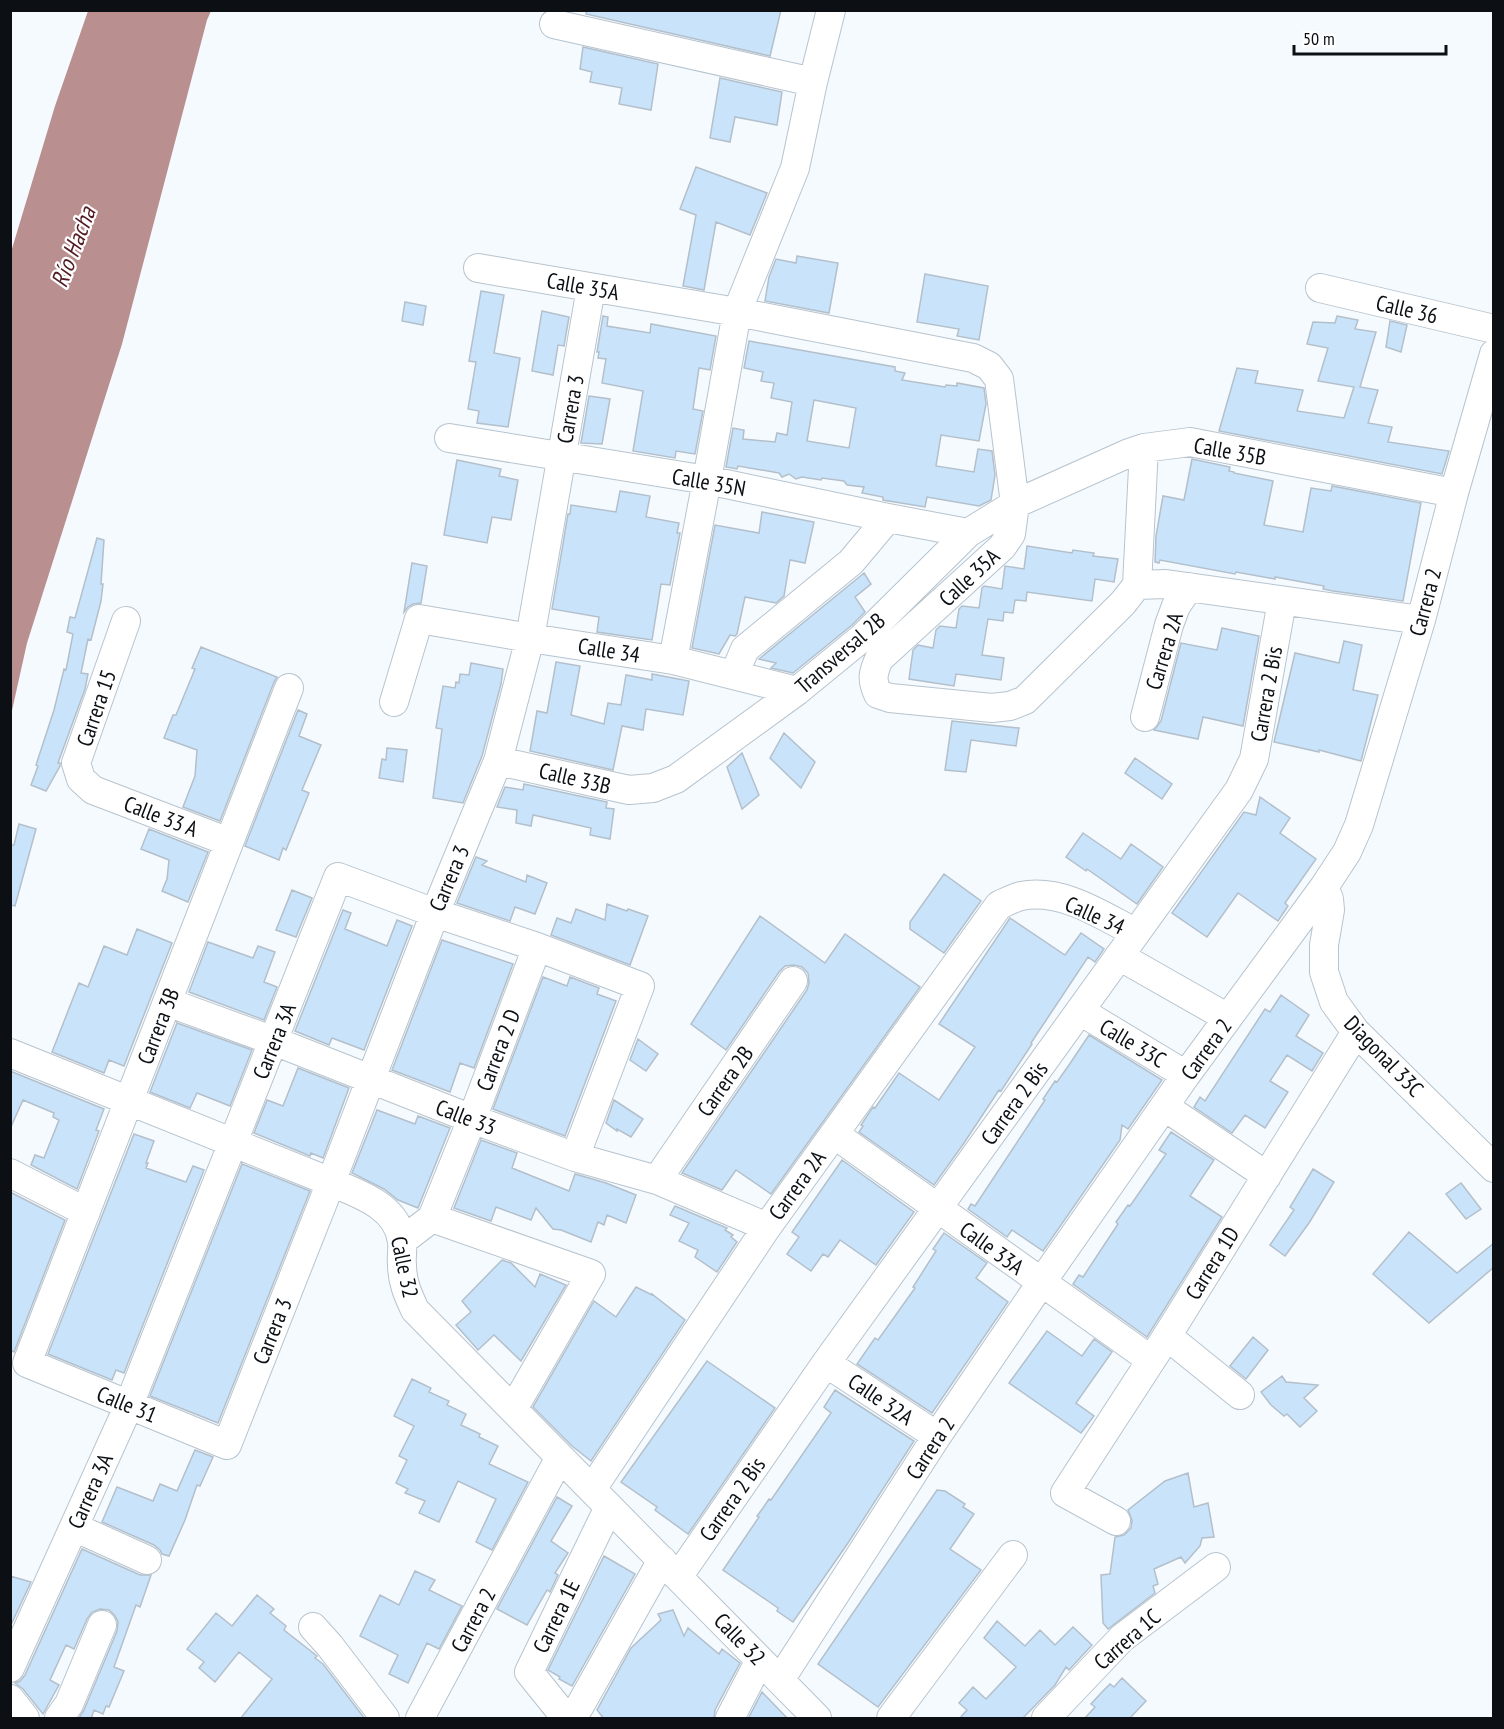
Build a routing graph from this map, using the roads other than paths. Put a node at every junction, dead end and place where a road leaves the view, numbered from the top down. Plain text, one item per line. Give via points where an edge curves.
1 (831, 10) edge
2 (554, 24) dead end
3 (813, 82) junction
4 (478, 268) dead end
5 (591, 288) junction
6 (1320, 288) dead end
7 (737, 312) junction
8 (1494, 329) edge
9 (1494, 354) edge
10 (449, 438) dead end
11 (1144, 448) junction
12 (561, 457) junction
13 (707, 480) junction
14 (1454, 493) junction
15 (1015, 504) junction
16 (888, 518) junction
17 (968, 533) junction
18 (1137, 585) junction
19 (1188, 587) junction
20 (1282, 601) junction
21 (1421, 620) junction
22 (126, 621) dead end
23 (530, 638) junction
24 (673, 660) junction
25 (734, 675) junction
26 (289, 688) dead end
27 (797, 691) junction
28 (394, 702) dead end
29 (1145, 717) dead end
30 (498, 761) junction
31 (653, 788) joint
32 (93, 790) joint
33 (229, 842) junction
34 (1324, 887) junction
35 (1018, 896) joint
36 (435, 913) junction
37 (1136, 933) junction
38 (537, 947) junction
39 (1119, 956) junction
40 (794, 981) dead end
41 (167, 1002) junction
42 (1080, 1011) junction
43 (1228, 1018) junction
44 (1356, 1032) junction
45 (274, 1041) junction
46 (10, 1053) edge
47 (1186, 1076) junction
48 (370, 1080) junction
49 (128, 1102) junction
50 (1165, 1107) junction
51 (472, 1119) junction
52 (834, 1134) junction
53 (233, 1144) junction
54 (575, 1157) junction
55 (1494, 1167) edge
56 (10, 1173) edge
57 (1266, 1176) junction
58 (657, 1180) junction
59 (331, 1182) junction
60 (938, 1209) junction
61 (86, 1212) junction
62 (432, 1218) junction
63 (767, 1227) junction
64 (402, 1241) junction
65 (1041, 1283) junction
66 (1167, 1336) junction
67 (1151, 1360) junction
68 (27, 1363) joint
69 (826, 1363) junction
70 (1240, 1395) dead end
71 (129, 1405) junction
72 (513, 1409) junction
73 (937, 1436) junction
74 (226, 1445) joint
75 (560, 1457) junction
76 (600, 1498) junction
77 (1116, 1521) dead end
78 (74, 1527) junction
79 (1013, 1555) dead end
80 (147, 1560) dead end
81 (1216, 1567) dead end
82 (670, 1569) junction
83 (102, 1625) dead end
84 (313, 1627) dead end
85 (760, 1660) junction
86 (10, 1668) edge
87 (780, 1680) junction
88 (10, 1699) edge
89 (25, 1719) edge
90 (59, 1719) edge
91 (385, 1719) edge
92 (420, 1719) edge
93 (566, 1719) edge
94 (573, 1719) edge
95 (730, 1719) edge
96 (818, 1719) edge
97 (891, 1719) edge
98 (1046, 1719) edge

1 - 3 street
2 - 3 street
3 - 7 street via 795,168
4 - 5 street, Calle 35A
5 - 7 street, Calle 35A
5 - 12 street, Carrera 3
6 - 8 street, Calle 36
7 - 13 street
7 - 15 street, Calle 35A via 973,358 989,366 999,379
9 - 14 street, Carrera 2
10 - 12 street, Calle 35N
11 - 14 street, Calle 35B via 1190,442
11 - 15 street, Calle 35B
11 - 18 street
12 - 13 street, Calle 35N
12 - 23 street, Carrera 3
13 - 16 street, Calle 35N
13 - 24 street
14 - 21 street, Carrera 2
15 - 17 street, Transversal 2B
15 - 18 street, Calle 35A via 1011,534 1002,547 879,659 873,672 878,694 992,708 1011,706 1025,700
16 - 17 street, Calle 35N
16 - 25 street via 851,562 745,649
17 - 27 street, Transversal 2B via 863,637
18 - 19 street
19 - 20 street
19 - 29 street, Carrera 2A via 1169,625
20 - 21 street
20 - 37 street, Carrera 2 Bis via 1254,759 1239,790
21 - 34 street, Carrera 2 via 1359,825
22 - 32 street, Carrera 15 via 76,763 81,779
23 - 24 street, Calle 34
23 - 28 street, Calle 34 via 419,619
23 - 30 street, Carrera 3
24 - 25 street, Calle 34
25 - 27 street, Calle 34
26 - 33 street, Carrera 3B
27 - 31 street, Transversal 2B via 675,779
30 - 31 street, Calle 33B via 629,790
30 - 36 street, Carrera 3
32 - 33 street, Calle 33 A
33 - 41 street, Carrera 3B
34 - 43 street, Carrera 2
34 - 44 street, Diagonal 33C via 1329,910 1324,972 1334,1002
35 - 37 street, Calle 34 via 1039,894 1076,902
35 - 52 street, Carrera 2A via 999,905
36 - 38 street, Carrera 3A
36 - 45 street, Carrera 3A via 338,877
36 - 48 street, Carrera 3
37 - 39 street, Carrera 2 Bis
38 - 51 street, Carrera 2 D
38 - 54 street, Carrera 3A via 640,987
39 - 42 street, Carrera 2 Bis
39 - 43 street, Calle 34
40 - 58 street, Carrera 2B
41 - 45 street, Calle 33
41 - 49 street, Carrera 3B
42 - 47 street, Calle 33C
42 - 60 street, Carrera 2 Bis
43 - 47 street, Carrera 2
44 - 55 street, Diagonal 33C
44 - 57 street, Carrera 1D
45 - 48 street, Calle 33
45 - 53 street, Carrera 3A
46 - 49 street, Calle 32
47 - 50 street, Carrera 2
48 - 51 street, Calle 33
48 - 59 street, Carrera 3
49 - 53 street, Calle 32
49 - 61 street, Carrera 3B
50 - 57 street
50 - 65 street, Carrera 2
51 - 54 street, Calle 33
51 - 62 street, Carrera 2 D
52 - 60 street, Calle 33A
52 - 63 street, Carrera 2A
53 - 59 street, Calle 32
53 - 71 street, Carrera 3A
54 - 58 street, Calle 33
56 - 61 street
57 - 66 street, Carrera 1D
58 - 63 street, Calle 33
59 - 64 street, Calle 32 via 383,1208 395,1222
59 - 74 street, Carrera 3
60 - 65 street, Calle 33A
60 - 69 street, Carrera 2 Bis
61 - 68 street, Carrera 3B
62 - 64 street
62 - 72 street, Calle 32 via 591,1274
63 - 76 street, Carrera 2A
64 - 72 street, Calle 32 via 406,1292 415,1310
65 - 67 street, Calle 33A
65 - 73 street, Carrera 2
66 - 67 street, Carrera 1D
66 - 70 street
67 - 77 street, Carrera 1D via 1065,1492
68 - 71 street, Calle 31
69 - 73 street, Calle 32A
69 - 82 street, Carrera 2 Bis
71 - 74 street, Calle 31
71 - 78 street, Carrera 3A
72 - 75 street, Calle 32
73 - 87 street, Carrera 2
75 - 76 street, Calle 32
75 - 92 street, Carrera 2
76 - 82 street, Calle 32
76 - 93 street, Carrera 1E via 529,1672
78 - 80 street
78 - 86 street, Carrera 3A
79 - 97 street
81 - 98 street, Carrera 1C via 1122,1638
82 - 85 street, Calle 32
82 - 94 street
83 - 90 street
84 - 91 street
85 - 87 street, Calle 32
85 - 95 street
87 - 96 street, Calle 32
88 - 89 street

